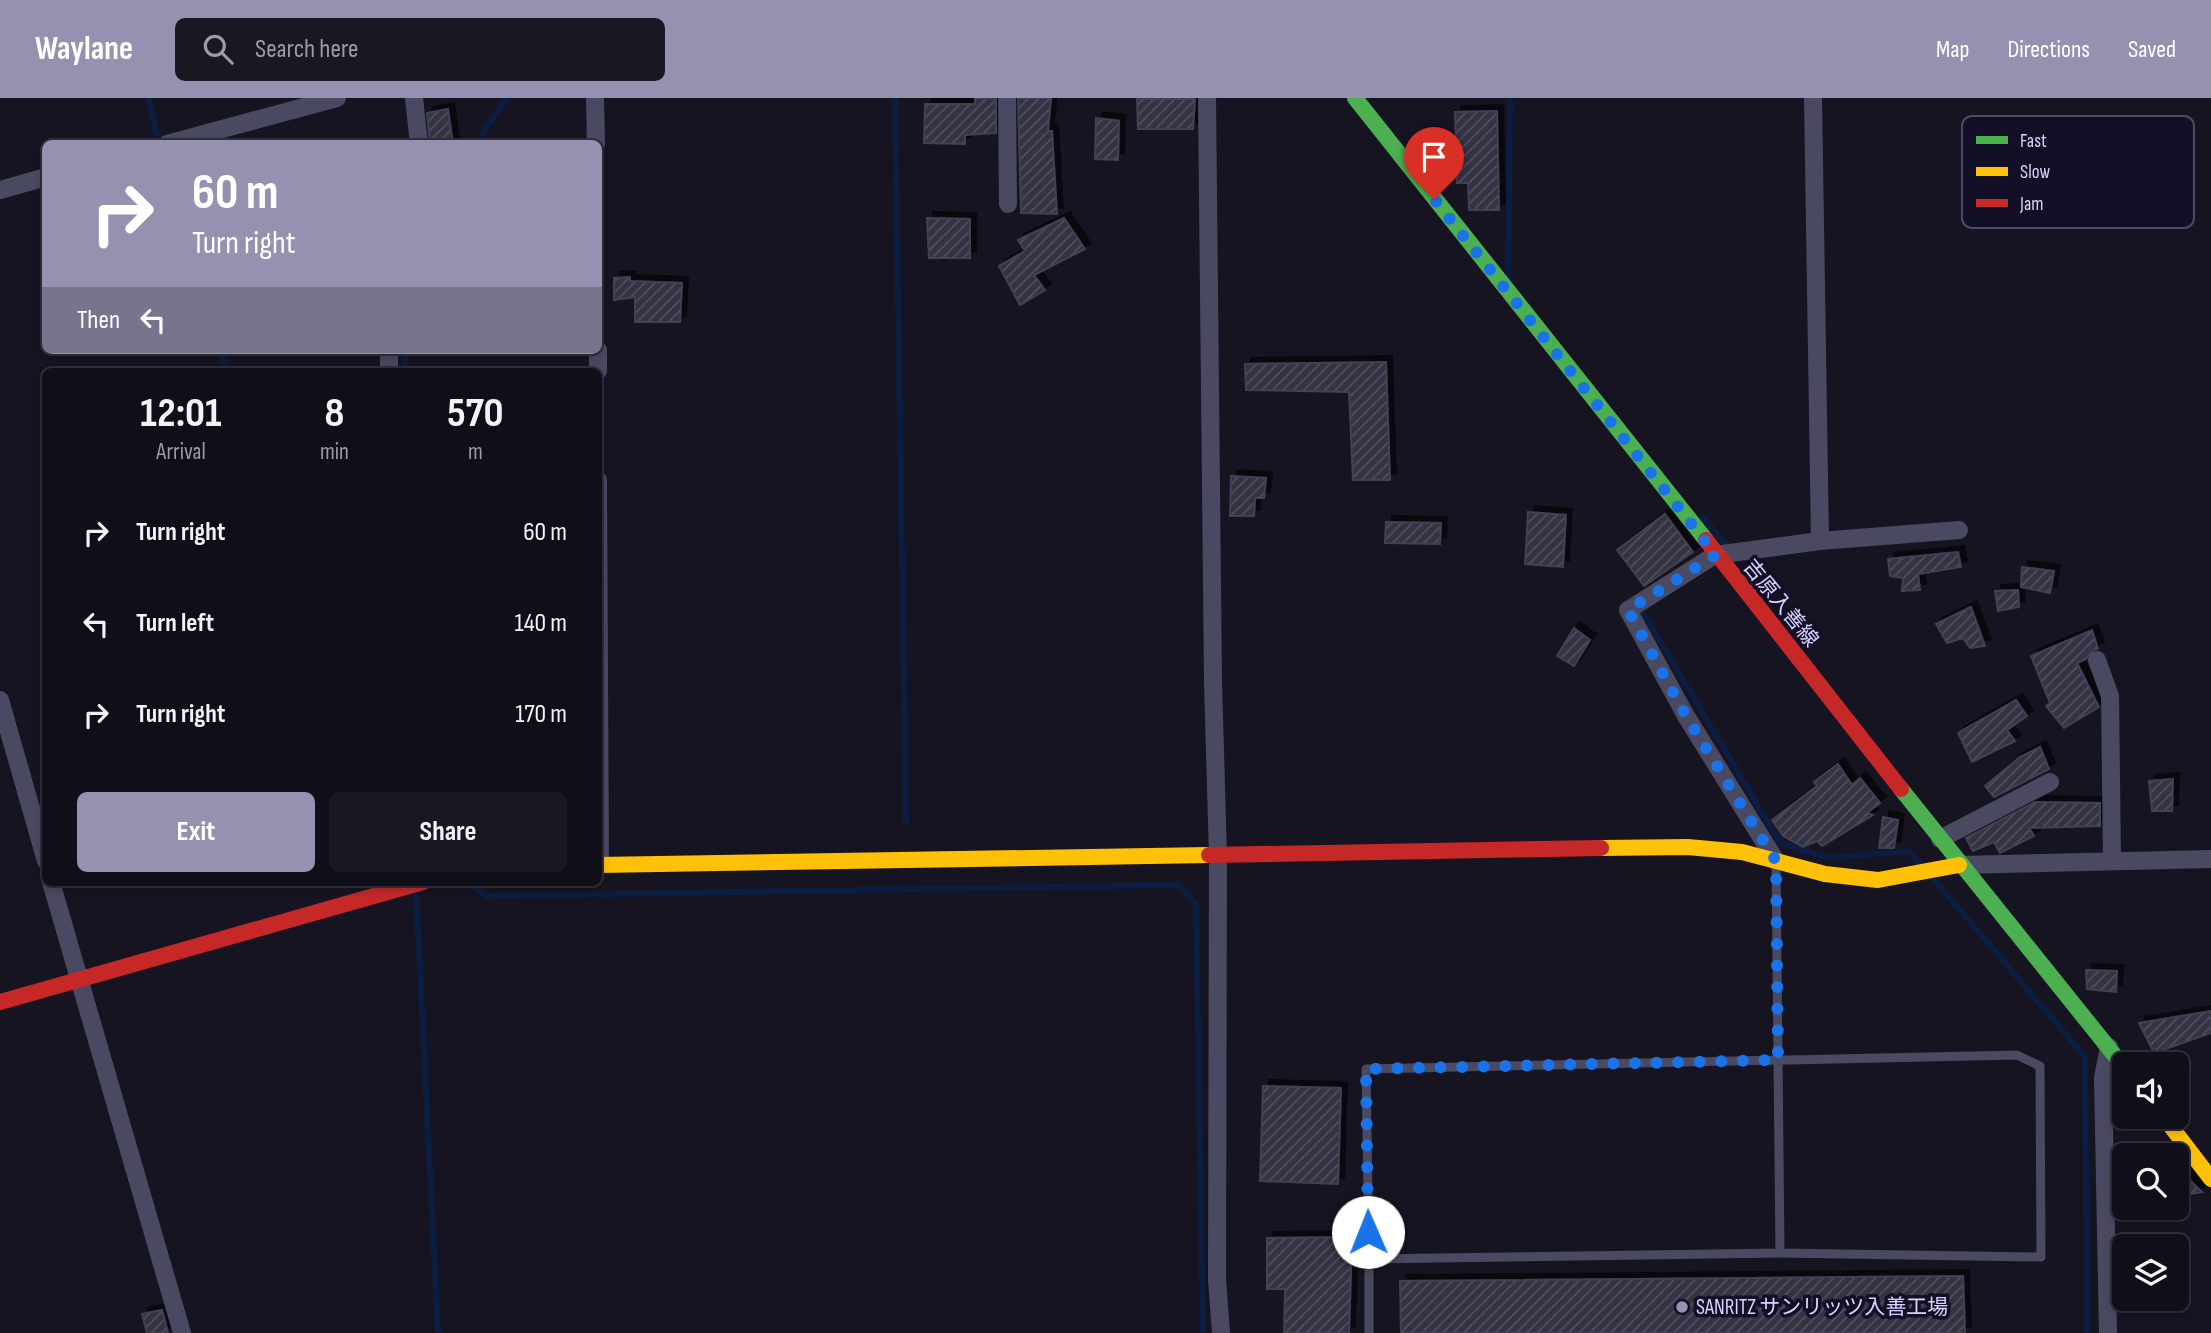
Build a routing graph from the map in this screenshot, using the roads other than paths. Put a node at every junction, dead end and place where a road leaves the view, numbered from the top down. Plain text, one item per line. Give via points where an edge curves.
1 (337, 98) edge
2 (414, 98) edge
3 (596, 98) edge
4 (1007, 98) edge
5 (1208, 98) edge
6 (1355, 98) edge
7 (1813, 98) edge
8 (182, 140) edge
9 (419, 140) edge
10 (596, 140) edge
11 (42, 178) edge
12 (0, 190) edge
13 (1008, 204) dead end
14 (1959, 530) dead end
15 (1821, 541) junction
16 (1716, 555) junction
17 (2097, 660) dead end
18 (0, 700) edge
19 (2050, 782) dead end
20 (1940, 839) junction
21 (42, 847) edge
22 (1218, 856) junction
23 (2211, 859) edge
24 (2112, 860) junction
25 (1776, 861) junction
26 (602, 865) edge
27 (1959, 865) junction
28 (52, 886) edge
29 (394, 886) edge
30 (79, 979) junction
31 (0, 1002) edge
32 (2109, 1047) junction
33 (2113, 1052) edge
34 (1778, 1060) junction
35 (2173, 1129) edge
36 (2211, 1179) edge
37 (1780, 1253) junction
38 (1369, 1259) junction
39 (182, 1333) edge
40 (1222, 1333) edge
41 (1369, 1333) edge
42 (2108, 1333) edge

1 - 8 street
2 - 9 street
3 - 10 street
4 - 13 street
5 - 22 street
6 - 16 street, 吉原入善線
7 - 15 street
11 - 12 street
14 - 15 street
15 - 16 street
16 - 20 street, 吉原入善線
16 - 25 street via 1628,610 1693,728
17 - 24 street via 2110,696
18 - 21 street
19 - 20 street
20 - 27 street, 吉原入善線
22 - 25 street via 1688,847 1742,852
22 - 26 street
22 - 40 street via 1217,1279
23 - 24 street
24 - 27 street
25 - 27 street via 1825,874 1878,880
25 - 34 lane
27 - 32 street, 吉原入善線
28 - 30 street
29 - 30 street
30 - 31 street
30 - 39 street
32 - 33 street, 吉原入善線
32 - 42 street via 2103,1077
34 - 37 lane
34 - 37 lane via 2017,1055 2040,1066 2041,1257
34 - 38 lane via 1366,1069
35 - 36 street
37 - 38 lane
38 - 41 lane

